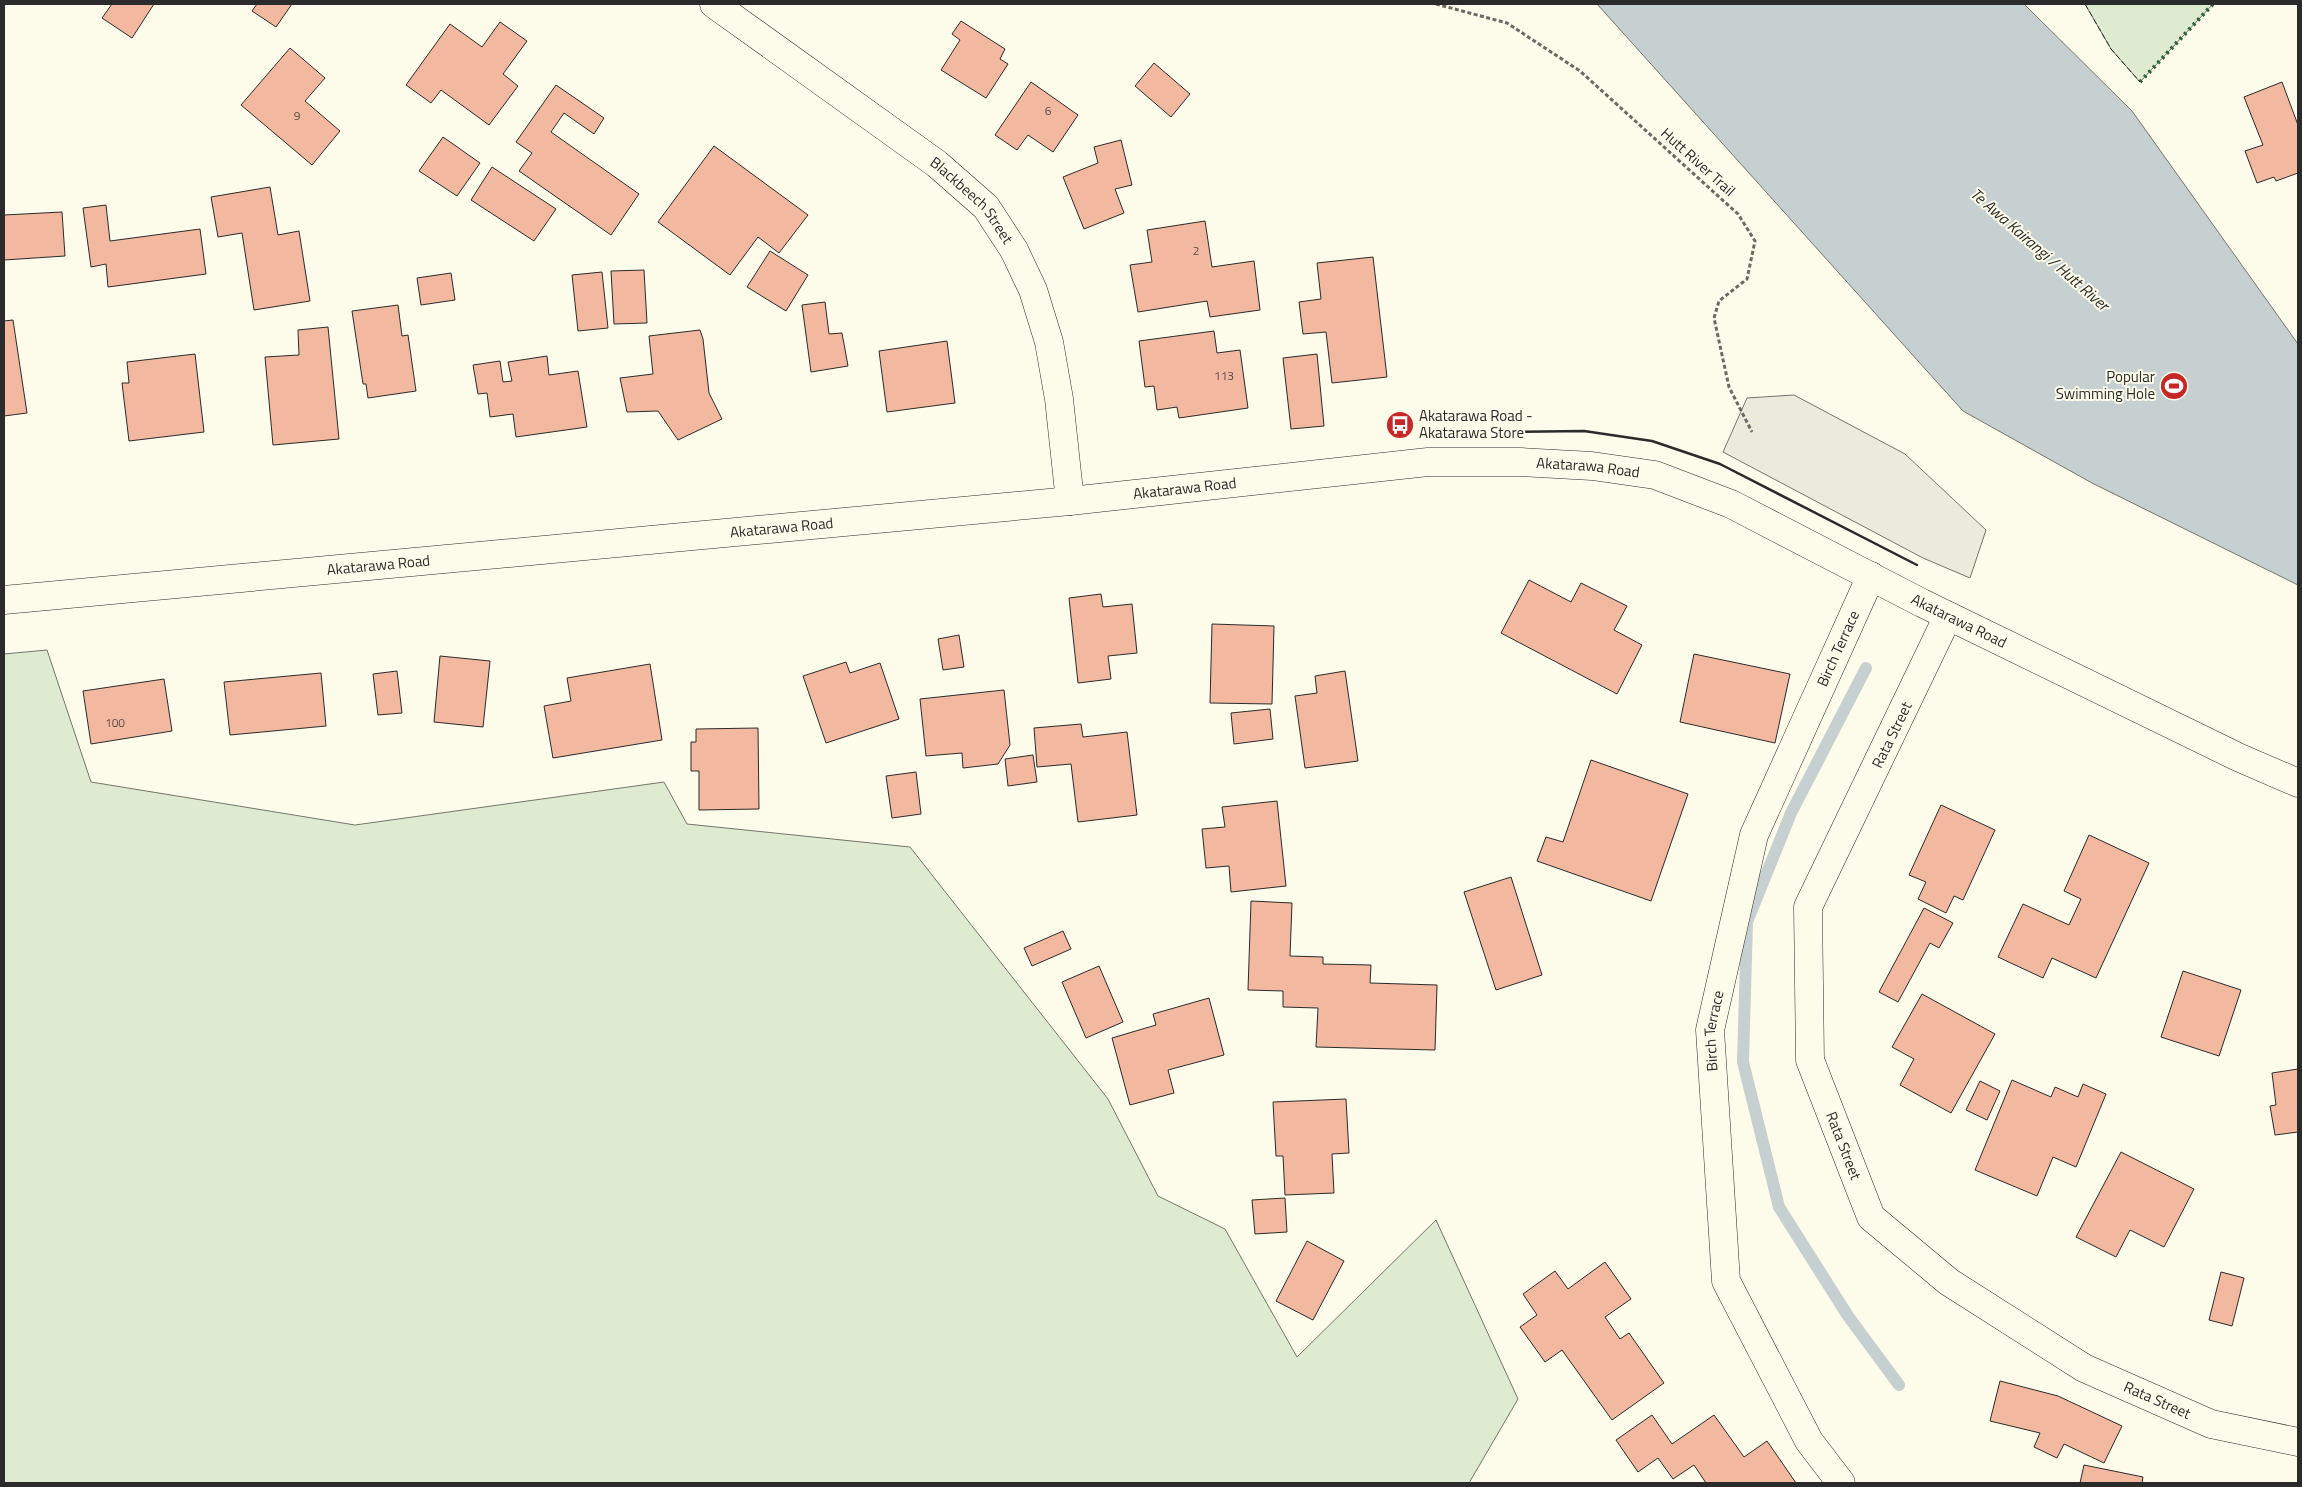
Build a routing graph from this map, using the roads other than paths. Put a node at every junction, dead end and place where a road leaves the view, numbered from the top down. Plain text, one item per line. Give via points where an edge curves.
1 (714, 4) edge
2 (1070, 500) junction
3 (1871, 576) junction
4 (4, 600) edge
5 (1948, 616) junction
6 (2298, 782) edge
7 (2298, 1442) edge
8 (1841, 1483) edge

1 - 2 street, Blackbeech Street via 937,164 986,207 1014,250 1033,290 1049,342
2 - 3 street, Akatarawa Road via 1428,462 1592,466 1655,475 1731,504
2 - 4 street, Akatarawa Road
3 - 5 street, Akatarawa Road
3 - 8 street, Birch Terrace via 1754,835 1710,1030 1726,1281 1808,1441
5 - 6 street, Akatarawa Road via 2240,758
5 - 7 street, Rata Street via 1808,907 1810,1060 1871,1217 1949,1282 2084,1368 2211,1424

